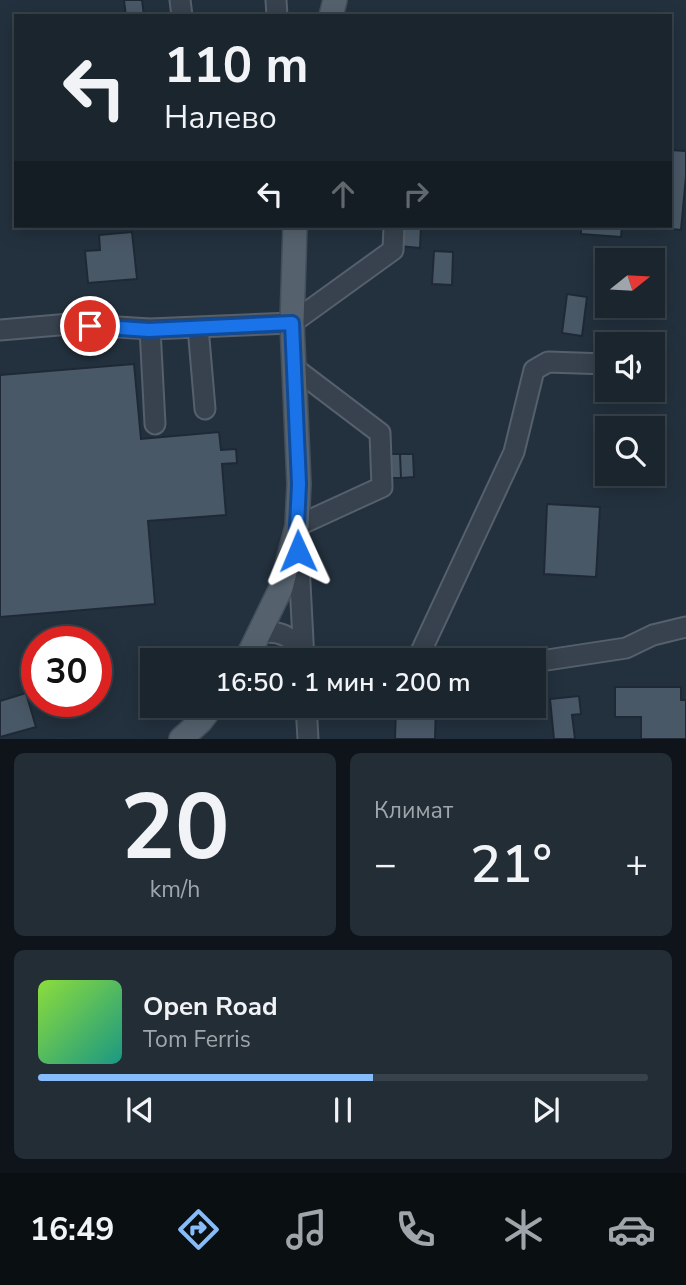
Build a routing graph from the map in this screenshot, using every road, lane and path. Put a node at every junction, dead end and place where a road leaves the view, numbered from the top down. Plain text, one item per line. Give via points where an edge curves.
1 (295, 228) edge
2 (394, 228) edge
3 (292, 323) junction
4 (198, 327) junction
5 (0, 330) edge
6 (149, 330) junction
7 (595, 364) edge
8 (293, 367) junction
9 (205, 409) dead end
10 (155, 424) dead end
11 (297, 526) junction
12 (686, 627) edge
13 (260, 633) junction
14 (252, 648) edge
15 (298, 648) edge
16 (303, 648) edge
17 (423, 648) edge
18 (546, 660) edge
19 (203, 718) edge
20 (307, 718) edge
21 (181, 739) edge
22 (308, 739) edge

1 - 3 main road
2 - 3 street via 393,250
3 - 4 street
3 - 8 main road
4 - 6 street
4 - 9 street
5 - 6 street via 70,324
6 - 10 street
7 - 17 street via 548,362 534,370 514,452
8 - 11 main road
8 - 11 street via 380,433 382,487
11 - 13 main road via 281,588
11 - 16 street
12 - 18 street via 626,648
13 - 14 main road
13 - 15 street via 279,632
19 - 21 main road
20 - 22 street

